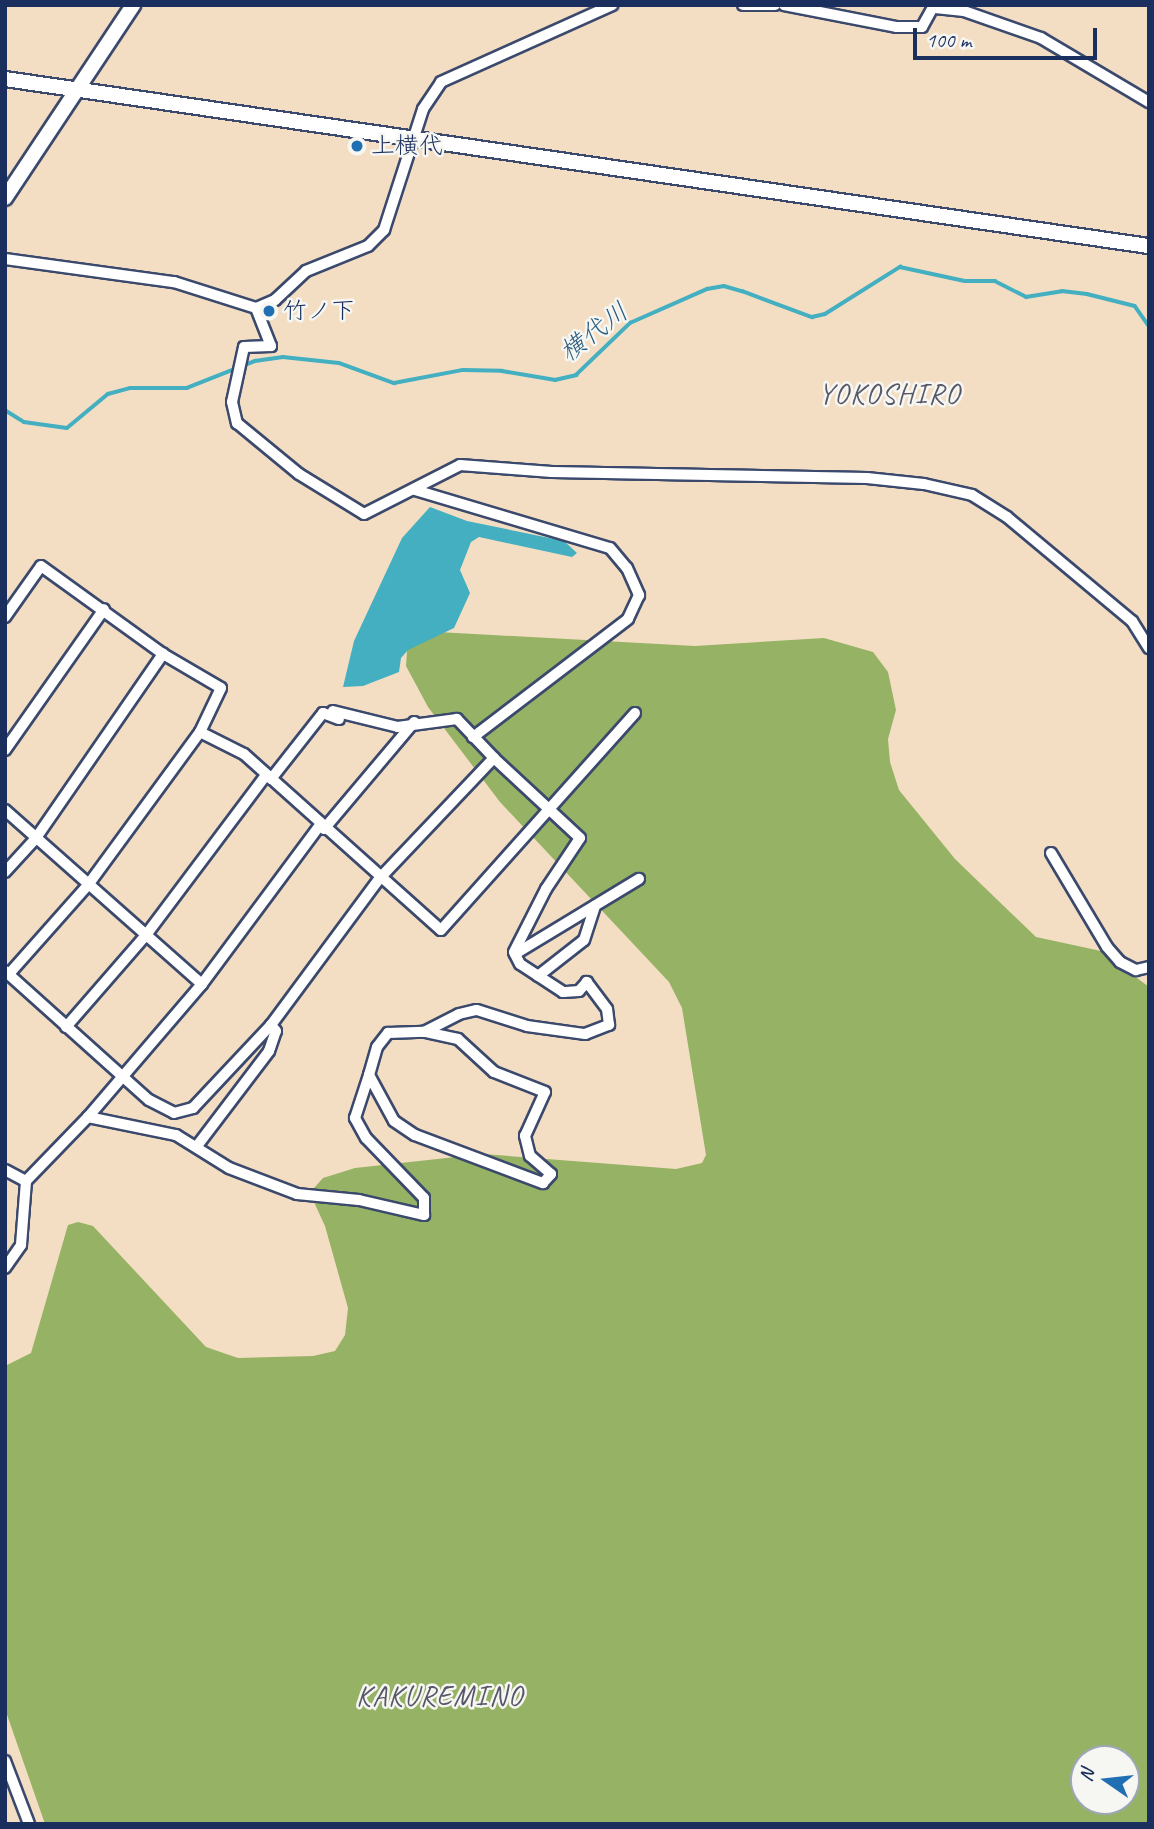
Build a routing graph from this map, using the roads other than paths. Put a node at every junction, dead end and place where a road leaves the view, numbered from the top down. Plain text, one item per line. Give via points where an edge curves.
1 (133, 5) edge
2 (612, 5) edge
3 (743, 5) edge
4 (775, 5) edge
5 (784, 5) edge
6 (934, 7) edge
7 (5, 79) edge
8 (75, 90) junction
9 (1149, 102) edge
10 (415, 141) junction
11 (5, 198) edge
12 (1149, 246) edge
13 (5, 260) edge
14 (256, 308) junction
15 (415, 490) junction
16 (104, 609) junction
17 (5, 617) edge
18 (1149, 648) edge
19 (163, 654) junction
20 (635, 713) dead end
21 (414, 722) junction
22 (200, 732) junction
23 (473, 737) junction
24 (5, 750) edge
25 (494, 758) junction
26 (268, 777) junction
27 (548, 807) junction
28 (5, 810) edge
29 (322, 827) junction
30 (36, 838) junction
31 (1051, 853) dead end
32 (5, 872) edge
33 (379, 879) junction
34 (639, 879) dead end
35 (88, 885) junction
36 (594, 906) junction
37 (146, 934) junction
38 (515, 954) junction
39 (1149, 967) edge
40 (7, 972) edge
41 (538, 976) junction
42 (202, 984) junction
43 (271, 1025) junction
44 (66, 1027) junction
45 (424, 1032) junction
46 (369, 1075) junction
47 (121, 1077) junction
48 (88, 1117) junction
49 (197, 1146) junction
50 (5, 1170) edge
51 (26, 1181) junction
52 (5, 1268) edge
53 (5, 1761) edge
54 (29, 1824) edge

1 - 8 street
2 - 10 street via 441,82 423,109
3 - 4 street
5 - 6 street via 896,27 922,27
6 - 9 street via 964,11 1041,38
7 - 8 street
8 - 10 street
8 - 11 street
10 - 12 street
10 - 14 street via 384,230 368,246 306,271 275,300
13 - 14 street via 174,282
14 - 15 street via 271,346 244,346 232,402 237,423 247,435 364,514
15 - 18 street via 460,465 924,484 972,495 1007,517 1132,621
15 - 23 street via 610,548 627,568 639,595 628,619
16 - 17 street via 41,566
16 - 19 street
16 - 24 street
19 - 22 street via 221,688
19 - 30 street
20 - 27 street
21 - 23 street via 457,719
21 - 26 street via 398,727 323,713
21 - 29 street
22 - 26 street via 244,754
22 - 35 street
23 - 25 street
25 - 27 street
25 - 33 street
26 - 29 street
26 - 37 street
27 - 33 street via 441,930
27 - 38 street via 580,838 546,889
28 - 30 street
29 - 33 street
29 - 42 street
30 - 32 street
30 - 35 street
31 - 39 street via 1107,947 1136,970
33 - 43 street
34 - 36 street
35 - 37 street
35 - 40 street
36 - 38 street
36 - 41 street via 584,940
37 - 42 street
37 - 44 street
38 - 41 street via 520,964
40 - 44 street
41 - 45 street via 563,992 579,991 587,982 607,1009 608,1025 584,1034 527,1026 477,1010
42 - 47 street
43 - 47 street via 201,1100 183,1112 164,1110
43 - 49 street via 276,1031 269,1051
44 - 47 street
45 - 46 street via 388,1033 377,1047
45 - 46 street via 458,1039 494,1072 545,1092 525,1136 530,1156 551,1174 544,1183 415,1135 394,1121
46 - 49 street via 355,1118 366,1138 424,1198 424,1215 359,1200 297,1194 229,1168
47 - 48 street
48 - 49 street via 176,1135
48 - 51 street
50 - 51 street
51 - 52 street via 21,1245
53 - 54 street

